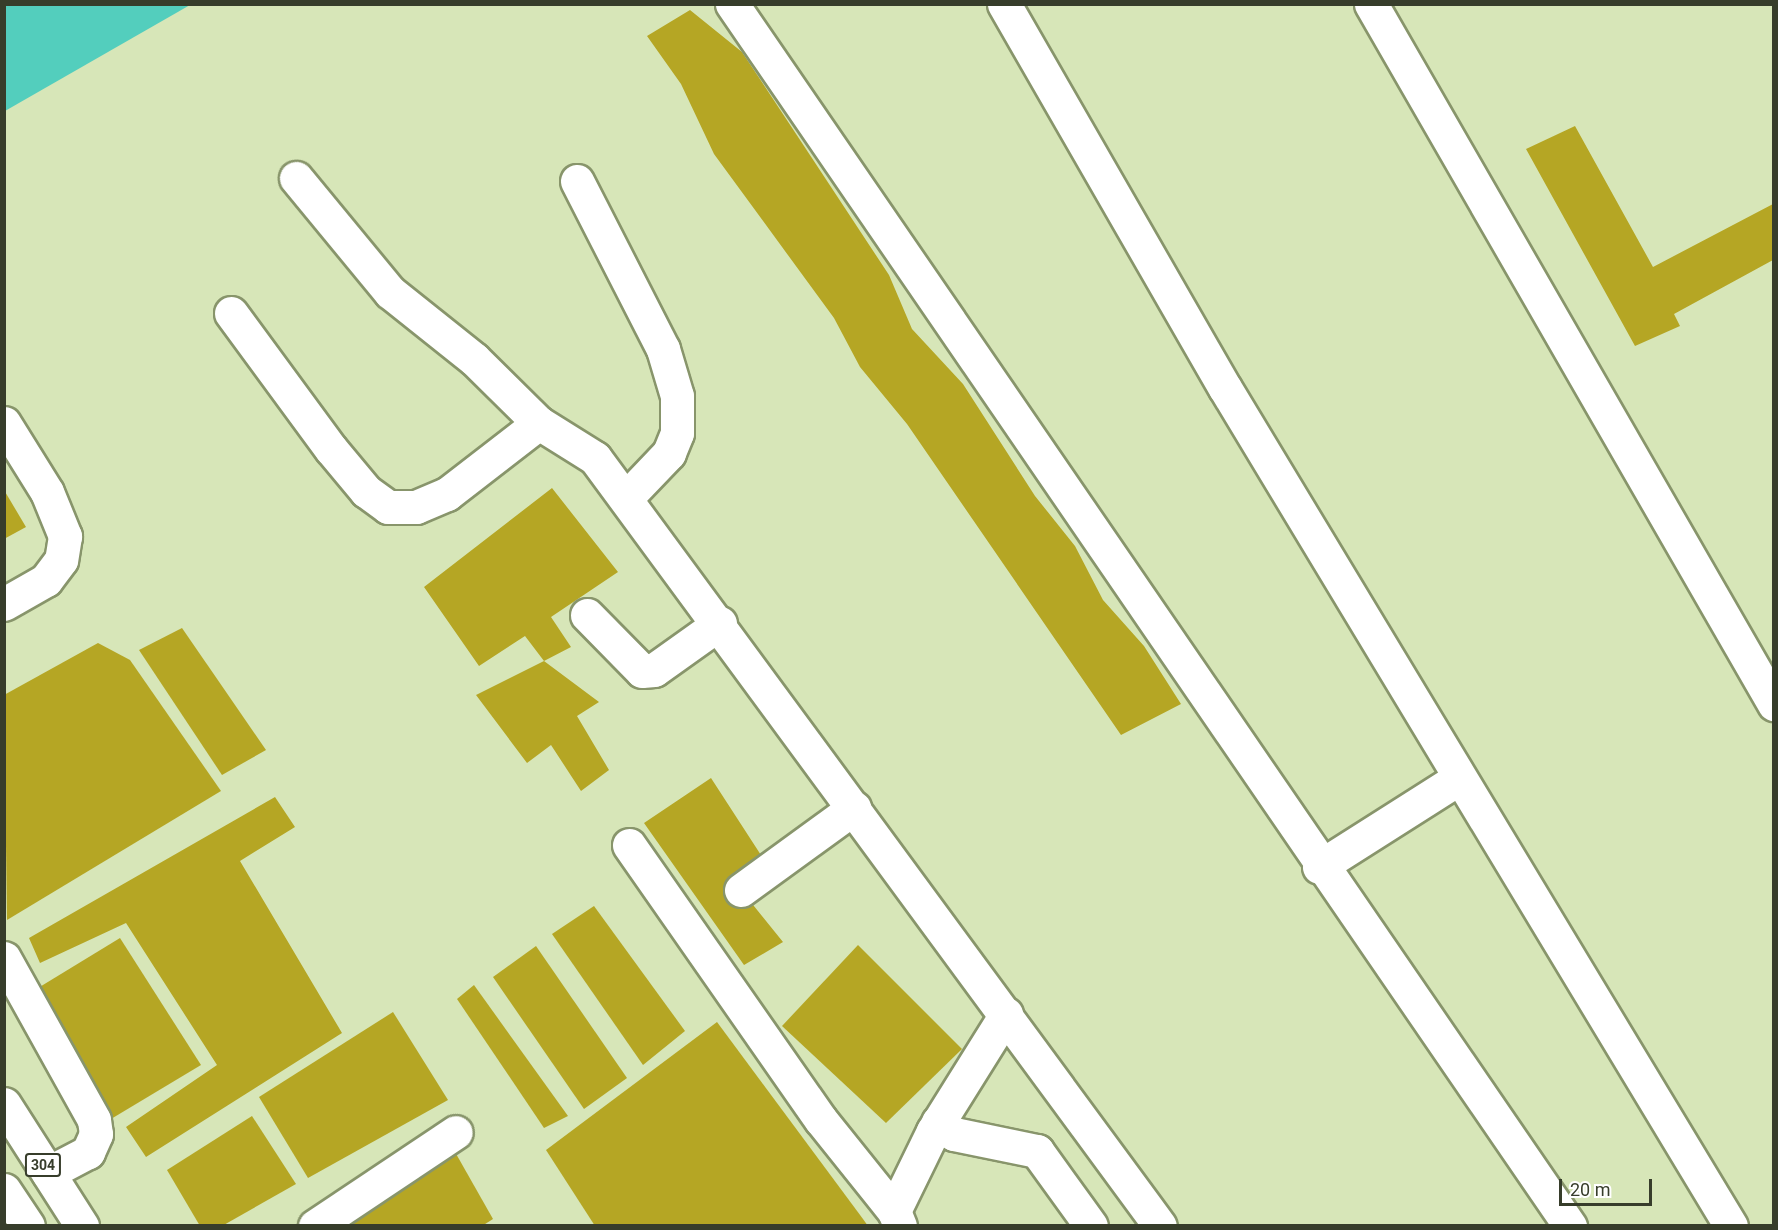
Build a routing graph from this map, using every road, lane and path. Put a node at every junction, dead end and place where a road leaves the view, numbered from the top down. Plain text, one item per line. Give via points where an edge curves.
1 (732, 4) edge
2 (1004, 4) edge
3 (1371, 4) edge
4 (296, 177) dead end
5 (577, 181) dead end
6 (231, 313) dead end
7 (4, 423) edge
8 (539, 423) junction
9 (628, 496) junction
10 (4, 604) edge
11 (587, 615) dead end
12 (720, 623) junction
13 (1773, 704) edge
14 (1459, 778) junction
15 (854, 808) junction
16 (629, 845) dead end
17 (1319, 867) junction
18 (741, 891) dead end
19 (4, 958) edge
20 (1006, 1014) junction
21 (4, 1104) edge
22 (938, 1122) junction
23 (456, 1132) dead end
24 (48, 1173) junction
25 (4, 1190) edge
26 (897, 1218) edge
27 (28, 1226) edge
28 (82, 1226) edge
29 (315, 1226) edge
30 (1091, 1226) edge
31 (1160, 1226) edge
32 (1570, 1226) edge
33 (1731, 1226) edge

1 - 17 main road
2 - 14 main road
3 - 13 main road
4 - 8 main road via 390,292 474,359
5 - 9 main road via 663,349 677,396 677,433 669,453
6 - 8 main road via 331,449 366,491 388,507 416,507 447,494
7 - 10 main road via 47,492 65,536 61,560 46,580
8 - 9 main road via 595,458
9 - 12 main road
11 - 12 main road via 642,671 654,670
12 - 15 main road
14 - 17 main road
14 - 33 main road
15 - 18 main road
15 - 20 main road
16 - 26 main road via 821,1120
17 - 32 main road
19 - 24 main road via 94,1120 96,1134 88,1152
20 - 22 main road
20 - 31 main road
21 - 24 main road, 304
22 - 26 main road
22 - 30 main road via 954,1134 1037,1151
23 - 29 main road
24 - 28 main road, 304
25 - 27 main road

